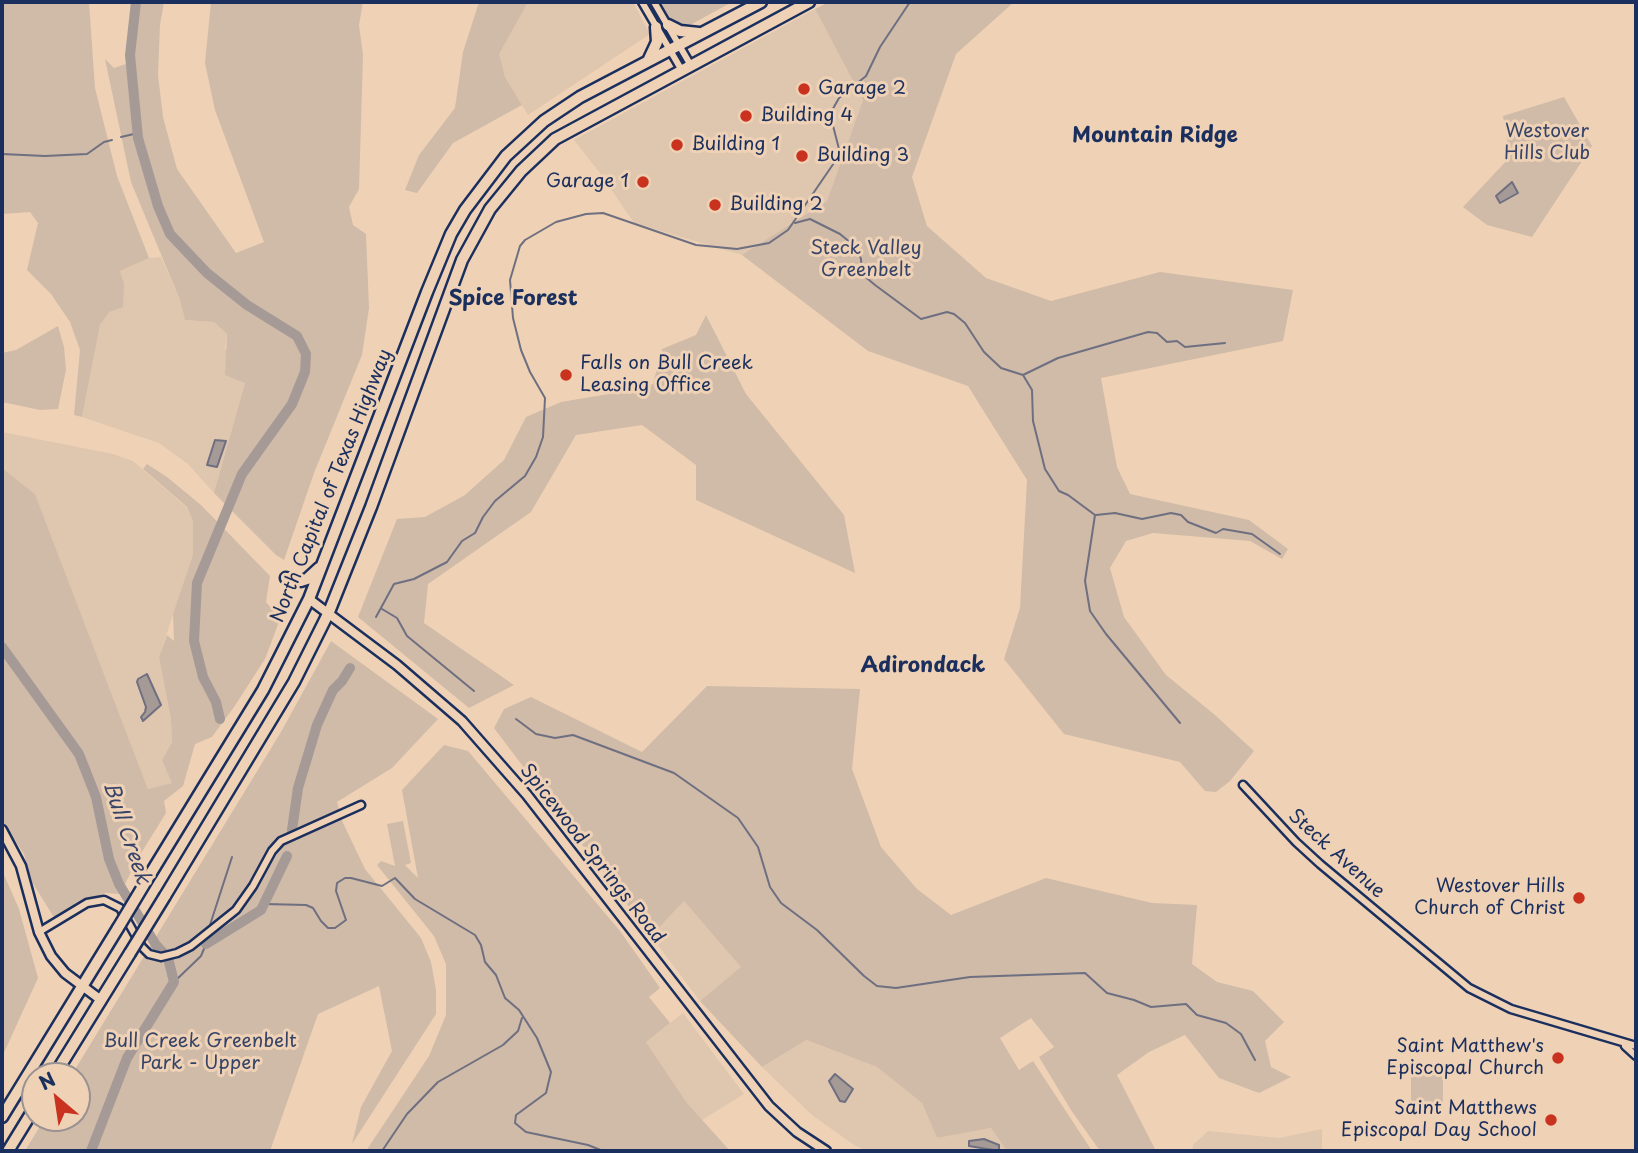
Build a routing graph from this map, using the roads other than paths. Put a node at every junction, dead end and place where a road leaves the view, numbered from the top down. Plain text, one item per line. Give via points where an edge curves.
1 (642, 2) edge
2 (654, 2) edge
3 (761, 2) edge
4 (809, 2) edge
5 (668, 25) junction
6 (656, 27) junction
7 (700, 33) junction
8 (674, 47) junction
9 (648, 61) junction
10 (686, 67) junction
11 (322, 565) junction
12 (286, 578) dead end
13 (309, 599) junction
14 (329, 612) junction
15 (1242, 785) dead end
16 (361, 805) dead end
17 (2, 830) edge
18 (39, 932) junction
19 (81, 986) junction
20 (101, 1000) junction
21 (1623, 1044) junction
22 (1636, 1046) edge
23 (1636, 1056) edge
24 (63, 1062) edge
25 (2, 1117) edge
26 (21, 1130) edge
27 (8, 1151) edge
28 (826, 1151) edge

1 - 6 street
2 - 5 street
3 - 7 highway, North Capital of Texas Highway
4 - 10 highway, North Capital of Texas Highway
5 - 7 highway
5 - 8 street
6 - 8 street
6 - 9 highway via 656,47
7 - 8 highway, North Capital of Texas Highway
8 - 9 highway, North Capital of Texas Highway
8 - 10 street
9 - 11 highway, North Capital of Texas Highway via 580,97 533,129 492,172 465,210 427,292
10 - 14 highway, North Capital of Texas Highway via 555,139 490,209 462,260
11 - 12 highway via 306,579
11 - 13 highway, North Capital of Texas Highway
13 - 14 main road, Spicewood Springs Road
13 - 19 highway, North Capital of Texas Highway, bridge via 257,700
14 - 20 highway, North Capital of Texas Highway, bridge via 294,682
14 - 28 main road, Spicewood Springs Road via 462,721 527,795 763,1099
15 - 21 street, Steck Avenue via 1320,864 1469,988 1511,1009
16 - 18 street via 281,841 236,910 177,953 153,956 142,947 120,908 104,900 87,903
17 - 18 main road via 21,866
18 - 19 main road via 57,965
19 - 20 main road
19 - 25 highway, North Capital of Texas Highway
20 - 24 highway, North Capital of Texas Highway
21 - 22 street, Steck Avenue
21 - 23 street
26 - 27 highway

